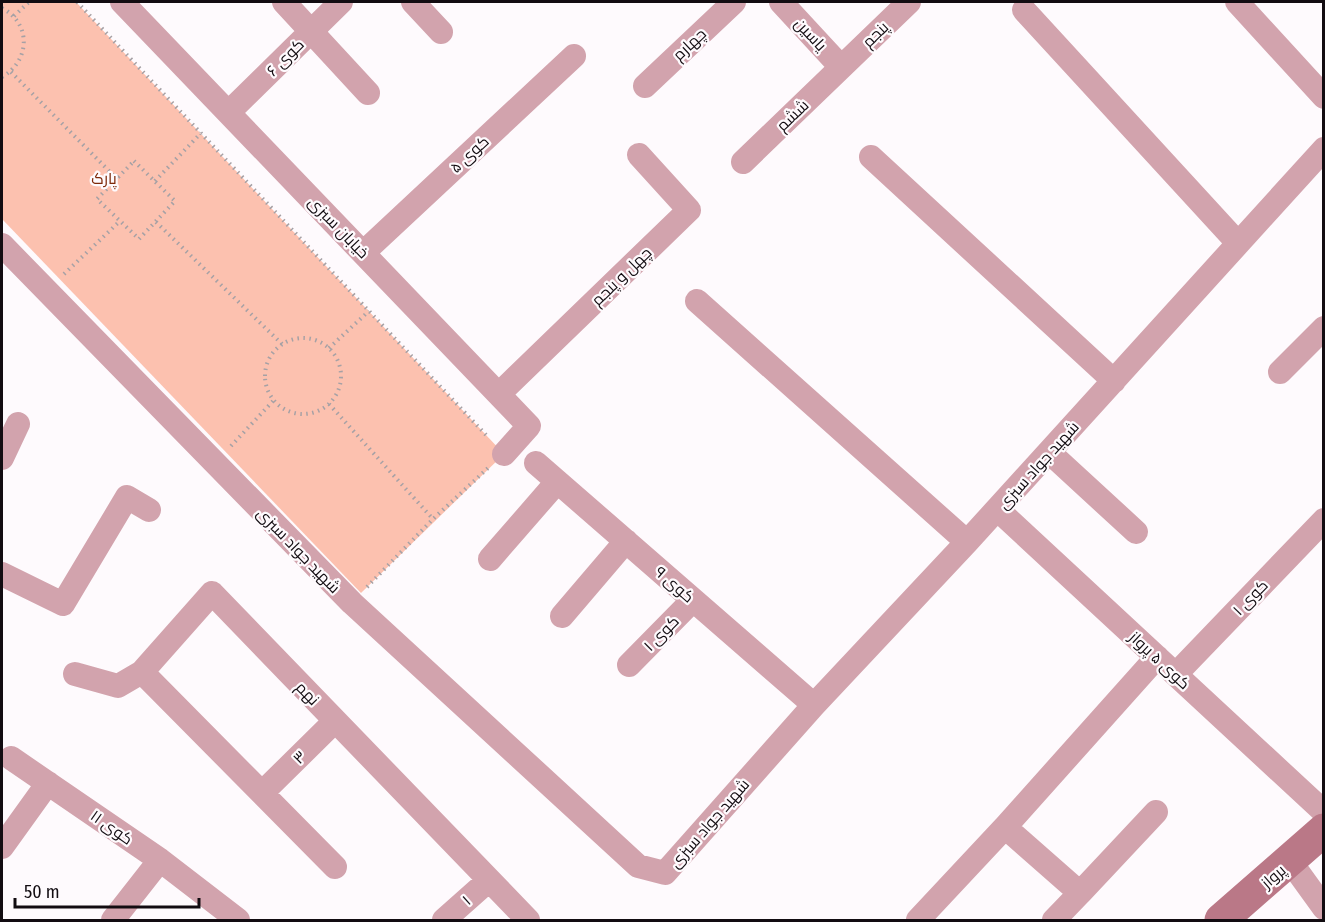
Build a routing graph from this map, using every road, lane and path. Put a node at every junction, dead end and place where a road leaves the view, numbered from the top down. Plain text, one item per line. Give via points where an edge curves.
1 (29, 2) edge
2 (77, 2) edge
3 (122, 2) edge
4 (284, 2) edge
5 (341, 2) edge
6 (413, 2) edge
7 (734, 2) edge
8 (781, 2) edge
9 (909, 2) edge
10 (1237, 2) edge
11 (2, 8) edge
12 (1024, 10) dead end
13 (14, 16) junction
14 (311, 30) junction
15 (441, 32) dead end
16 (574, 56) dead end
17 (841, 67) junction
18 (11, 72) junction
19 (2, 77) edge
20 (645, 86) dead end
21 (368, 93) dead end
22 (1323, 98) edge
23 (229, 112) junction
24 (201, 133) junction
25 (1323, 149) edge
26 (639, 155) dead end
27 (871, 157) dead end
28 (743, 162) dead end
29 (117, 179) junction
30 (155, 181) junction
31 (120, 221) junction
32 (156, 222) junction
33 (1237, 242) junction
34 (2, 245) edge
35 (364, 252) junction
36 (58, 280) dead end
37 (697, 300) dead end
38 (369, 310) junction
39 (1323, 328) edge
40 (282, 344) junction
41 (329, 348) junction
42 (1280, 372) dead end
43 (1114, 381) junction
44 (500, 393) junction
45 (274, 400) junction
46 (329, 404) junction
47 (18, 424) dead end
48 (225, 452) dead end
49 (1049, 452) junction
50 (504, 453) junction
51 (2, 458) edge
52 (536, 463) dead end
53 (557, 482) junction
54 (997, 509) junction
55 (149, 510) dead end
56 (433, 519) junction
57 (1323, 520) edge
58 (1136, 532) dead end
59 (626, 542) junction
60 (968, 542) junction
61 (490, 559) dead end
62 (2, 574) edge
63 (361, 593) dead end
64 (693, 600) junction
65 (562, 616) dead end
66 (1157, 657) junction
67 (628, 665) dead end
68 (142, 672) junction
69 (75, 674) dead end
70 (1176, 674) junction
71 (814, 705) junction
72 (335, 721) junction
73 (11, 758) dead end
74 (48, 783) junction
75 (262, 793) junction
76 (1156, 812) dead end
77 (1323, 812) edge
78 (1005, 827) junction
79 (1323, 830) edge
80 (2, 847) edge
81 (160, 860) junction
82 (1290, 861) junction
83 (335, 867) dead end
84 (489, 880) junction
85 (1080, 892) junction
86 (1323, 908) edge
87 (113, 921) edge
88 (238, 921) edge
89 (444, 921) edge
90 (528, 921) edge
91 (918, 921) edge
92 (1054, 921) edge
93 (1221, 921) edge

1 - 13 path
2 - 24 path
3 - 23 street, خیابان سبزی
4 - 14 street
5 - 14 street, کوی ۶
6 - 15 street
7 - 20 street, چهارم
8 - 17 street, یاسین
9 - 17 street, پنجم
10 - 22 street
11 - 13 path
12 - 33 street
13 - 18 path via 24,44 19,62
14 - 21 street
14 - 23 street, کوی ۶
16 - 35 street, کوی ۵
17 - 28 street, ششم
18 - 19 path
18 - 29 path
23 - 35 street, خیابان سبزی
24 - 30 path
24 - 38 path
25 - 33 street, شهید جواد سبزی
26 - 44 street, چهل و پنجم via 689,210
27 - 43 street
29 - 30 path via 134,161
29 - 31 path via 98,199
30 - 32 path via 176,201
31 - 32 path via 139,239
31 - 36 path
32 - 40 path
33 - 43 street, شهید جواد سبزی
34 - 71 street, شهید جواد سبزی via 352,603 638,866 665,873
35 - 44 street, خیابان سبزی
37 - 60 street
38 - 41 path
38 - 50 path
39 - 42 street
40 - 41 path via 306,338
40 - 45 path via 273,353 266,371 267,390
41 - 46 path via 341,371 336,395
43 - 49 street, شهید جواد سبزی
44 - 50 street, خیابان سبزی via 529,426
45 - 46 path via 294,413 318,411
45 - 48 path
46 - 56 path
47 - 51 street
49 - 54 street, شهید جواد سبزی
49 - 58 street
50 - 56 path
52 - 53 street, کوی ۹
53 - 59 street, کوی ۹
53 - 61 street
54 - 60 street, شهید جواد سبزی
54 - 66 street, کوی ۵ پرواز
55 - 62 street via 128,497 63,604
56 - 63 path
57 - 70 street, کوی ۱
59 - 64 street, کوی ۹
59 - 65 street
60 - 71 street, شهید جواد سبزی
64 - 67 street, کوی ۱
64 - 71 street, کوی ۹
66 - 70 street, کوی ۵ پرواز
66 - 78 street
68 - 69 street, نهم via 118,686
68 - 72 street, نهم via 212,593
68 - 75 street
70 - 77 street, کوی ۵ پرواز
72 - 75 street, ۳
72 - 84 street, نهم
73 - 74 street, کوی ۱۱
74 - 80 street
74 - 81 street, کوی ۱۱
75 - 83 street
76 - 85 street
78 - 85 street
78 - 91 street
79 - 82 street, پرواز
81 - 87 street
81 - 88 street, کوی ۱۱
82 - 86 street
82 - 93 street, پرواز
84 - 89 street, ۱
84 - 90 street, نهم
85 - 92 street

